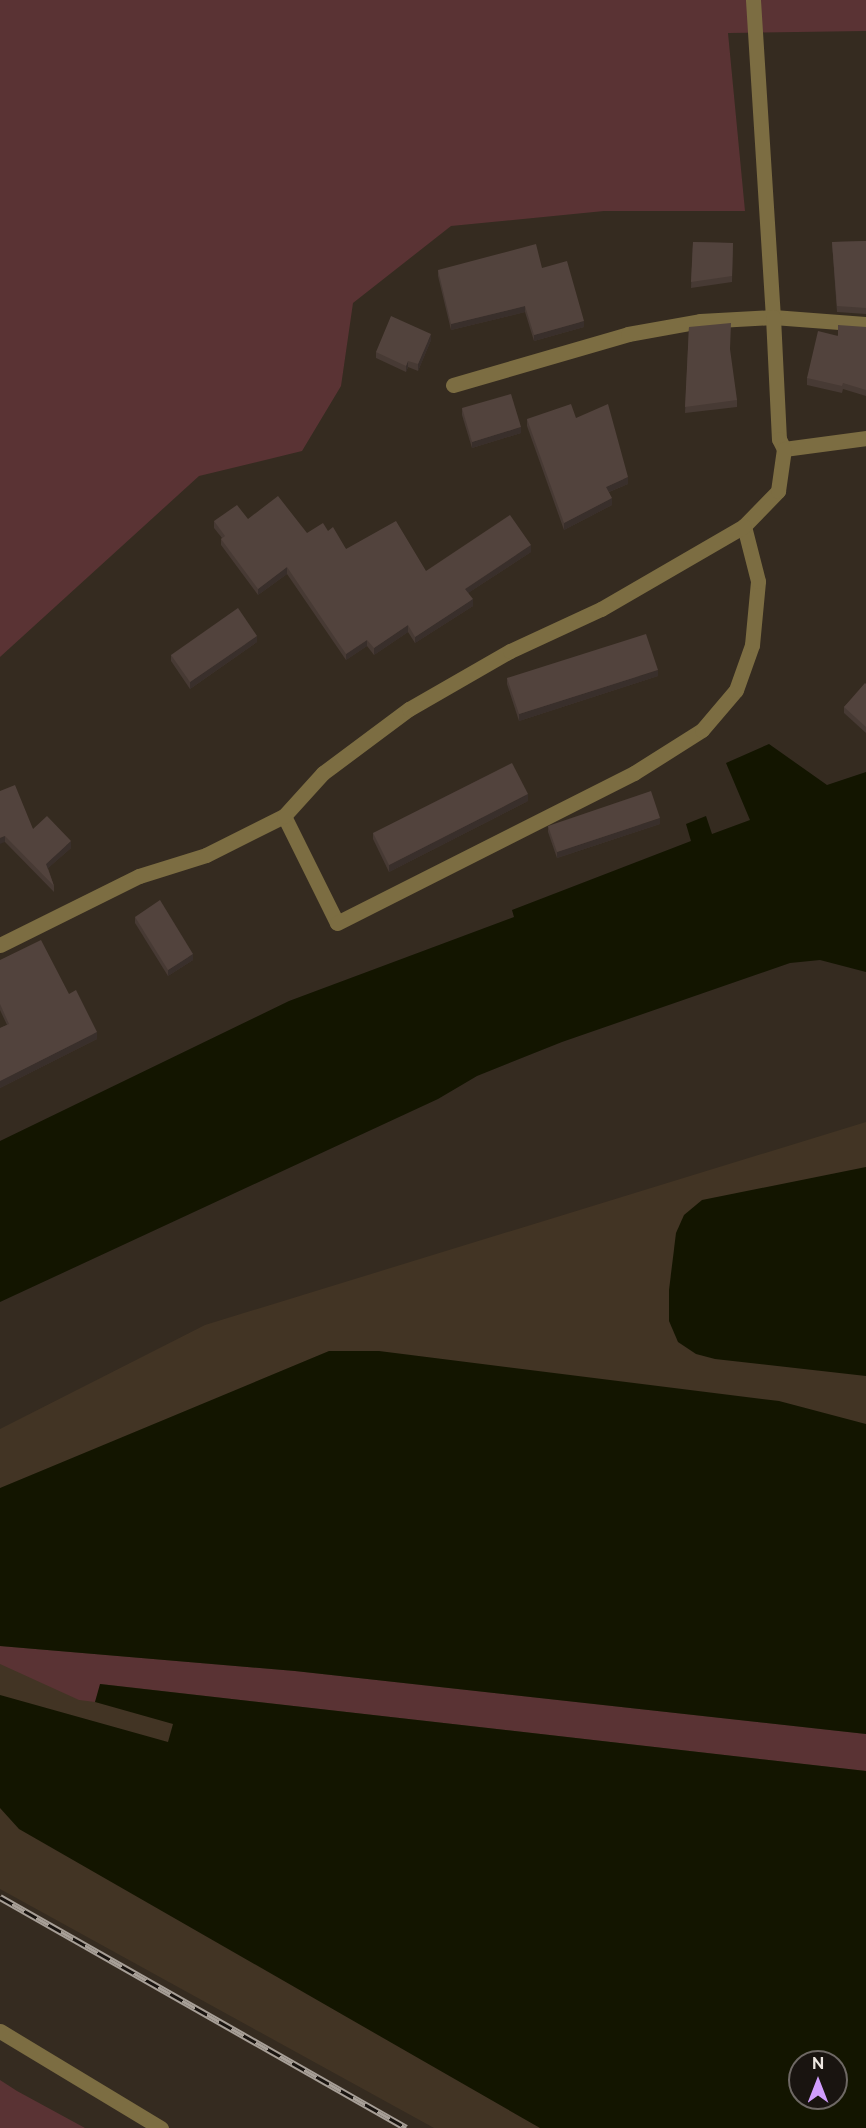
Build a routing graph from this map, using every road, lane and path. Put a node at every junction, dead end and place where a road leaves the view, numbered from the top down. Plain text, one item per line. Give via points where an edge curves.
1 (753, 0) edge
2 (773, 317) junction
3 (866, 324) edge
4 (453, 385) dead end
5 (866, 438) edge
6 (784, 449) junction
7 (744, 526) junction
8 (284, 816) junction
9 (0, 945) edge
10 (0, 2031) edge
11 (161, 2128) edge

1 - 2 lane
2 - 3 lane
2 - 4 lane via 700,321 628,334
2 - 6 lane via 779,439
5 - 6 lane
6 - 7 lane via 778,491
7 - 8 lane via 601,609 510,651 409,709 323,774
7 - 8 lane via 758,581 752,645 736,690 702,730 634,774 337,923
8 - 9 lane via 206,855 139,876
10 - 11 lane

